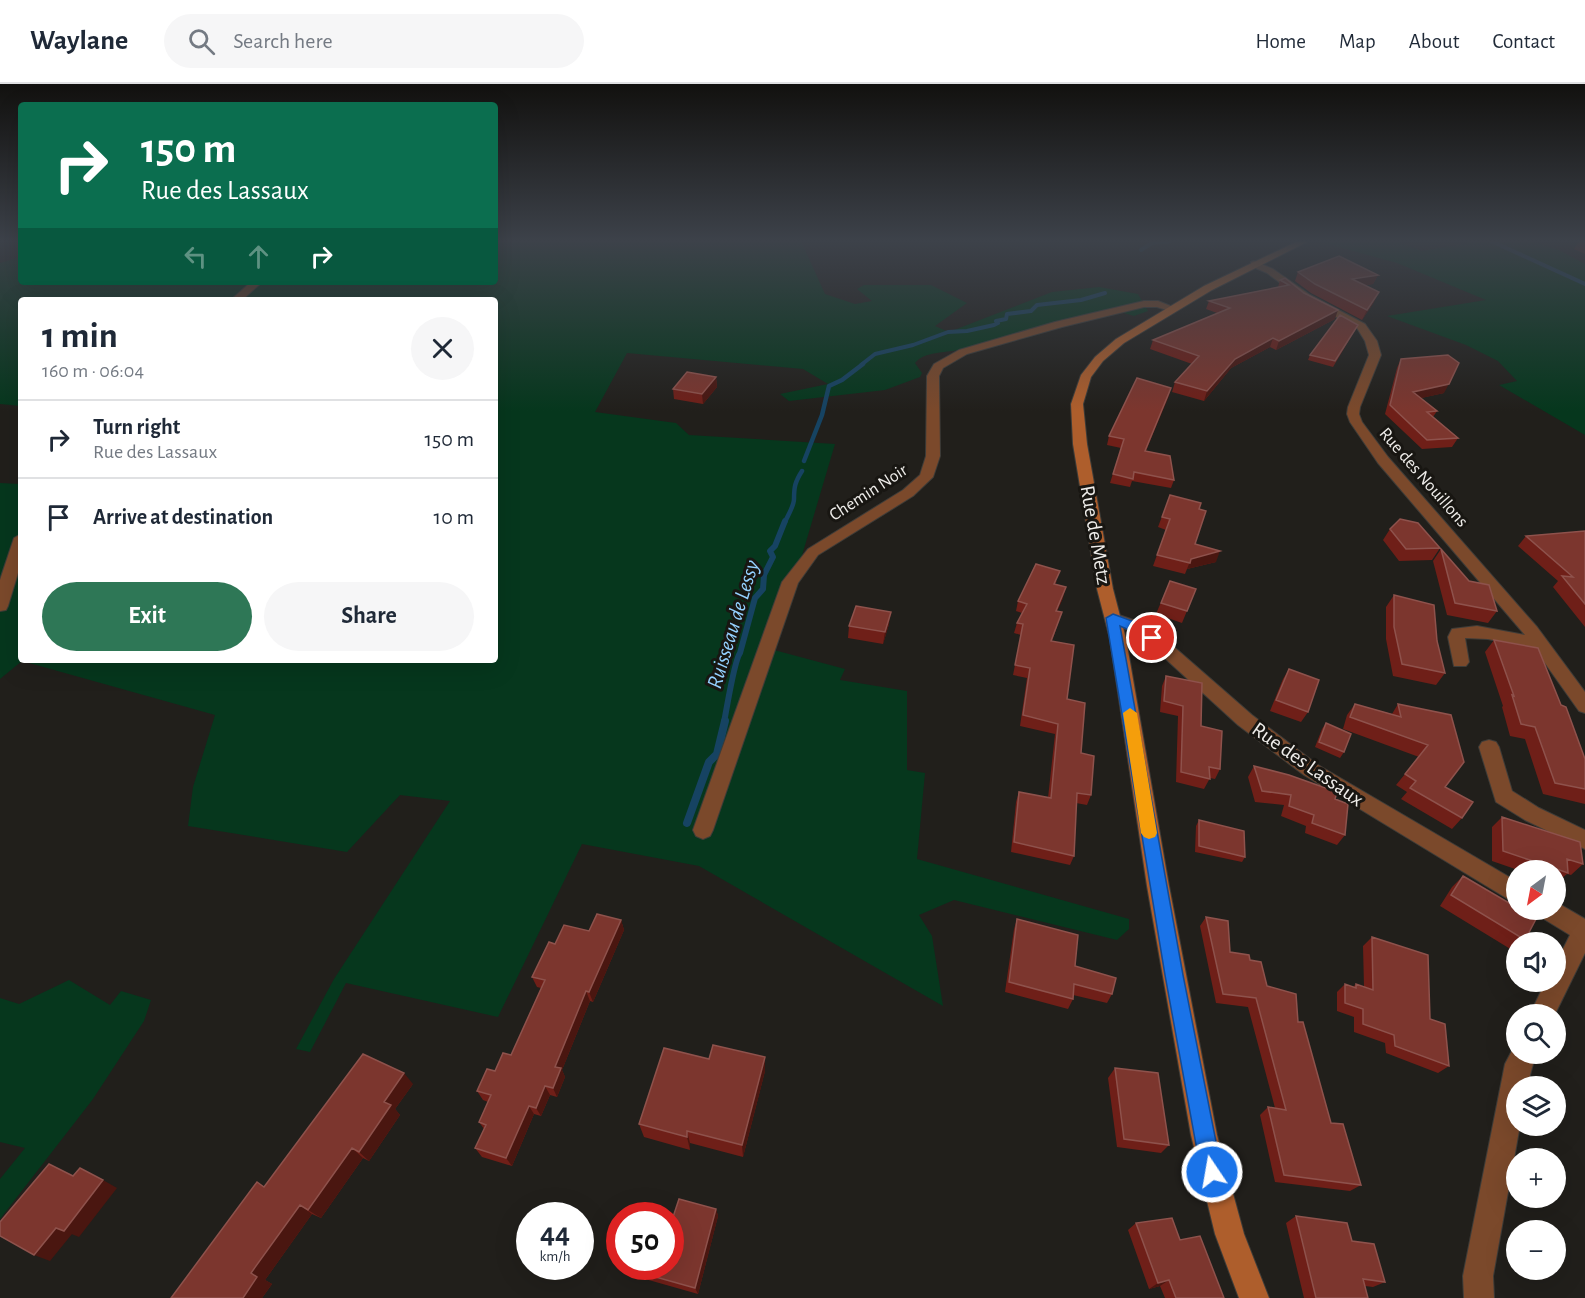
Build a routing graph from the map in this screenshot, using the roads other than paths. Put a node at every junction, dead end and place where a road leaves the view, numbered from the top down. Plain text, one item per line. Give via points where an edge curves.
1 (1193, 298) edge
2 (1307, 298) edge
3 (1173, 309) junction
4 (18, 548) edge
5 (0, 606) edge
6 (1113, 618) junction
7 (1541, 645) junction
8 (1460, 662) dead end
9 (1585, 706) edge
10 (1489, 747) dead end
11 (703, 830) dead end
12 (1585, 840) edge
13 (1506, 886) edge
14 (1566, 920) edge
15 (1584, 930) edge
16 (1547, 1004) edge
17 (1518, 1064) edge
18 (1254, 1298) edge
19 (1479, 1298) edge

1 - 3 main road, Rue de Metz
2 - 7 street, Rue des Nouillons via 1351,320 1367,333 1375,355 1357,398 1353,414 1356,422 1383,460
3 - 6 main road, Rue de Metz via 1107,351 1084,377 1080,390 1080,444
3 - 11 street, Chemin Noir via 1144,304 1059,324 963,352 938,366 933,376 933,456 926,477 908,493 813,552 790,582
4 - 5 street
6 - 13 street, Rue des Lassaux via 1139,628 1245,720 1311,770
6 - 18 main road, Rue de Metz via 1208,1156 1228,1228
7 - 8 street via 1462,632 1456,637
7 - 9 street, Rue des Nouillons
10 - 12 street via 1503,796
14 - 15 street
15 - 16 street
17 - 19 street via 1478,1276

